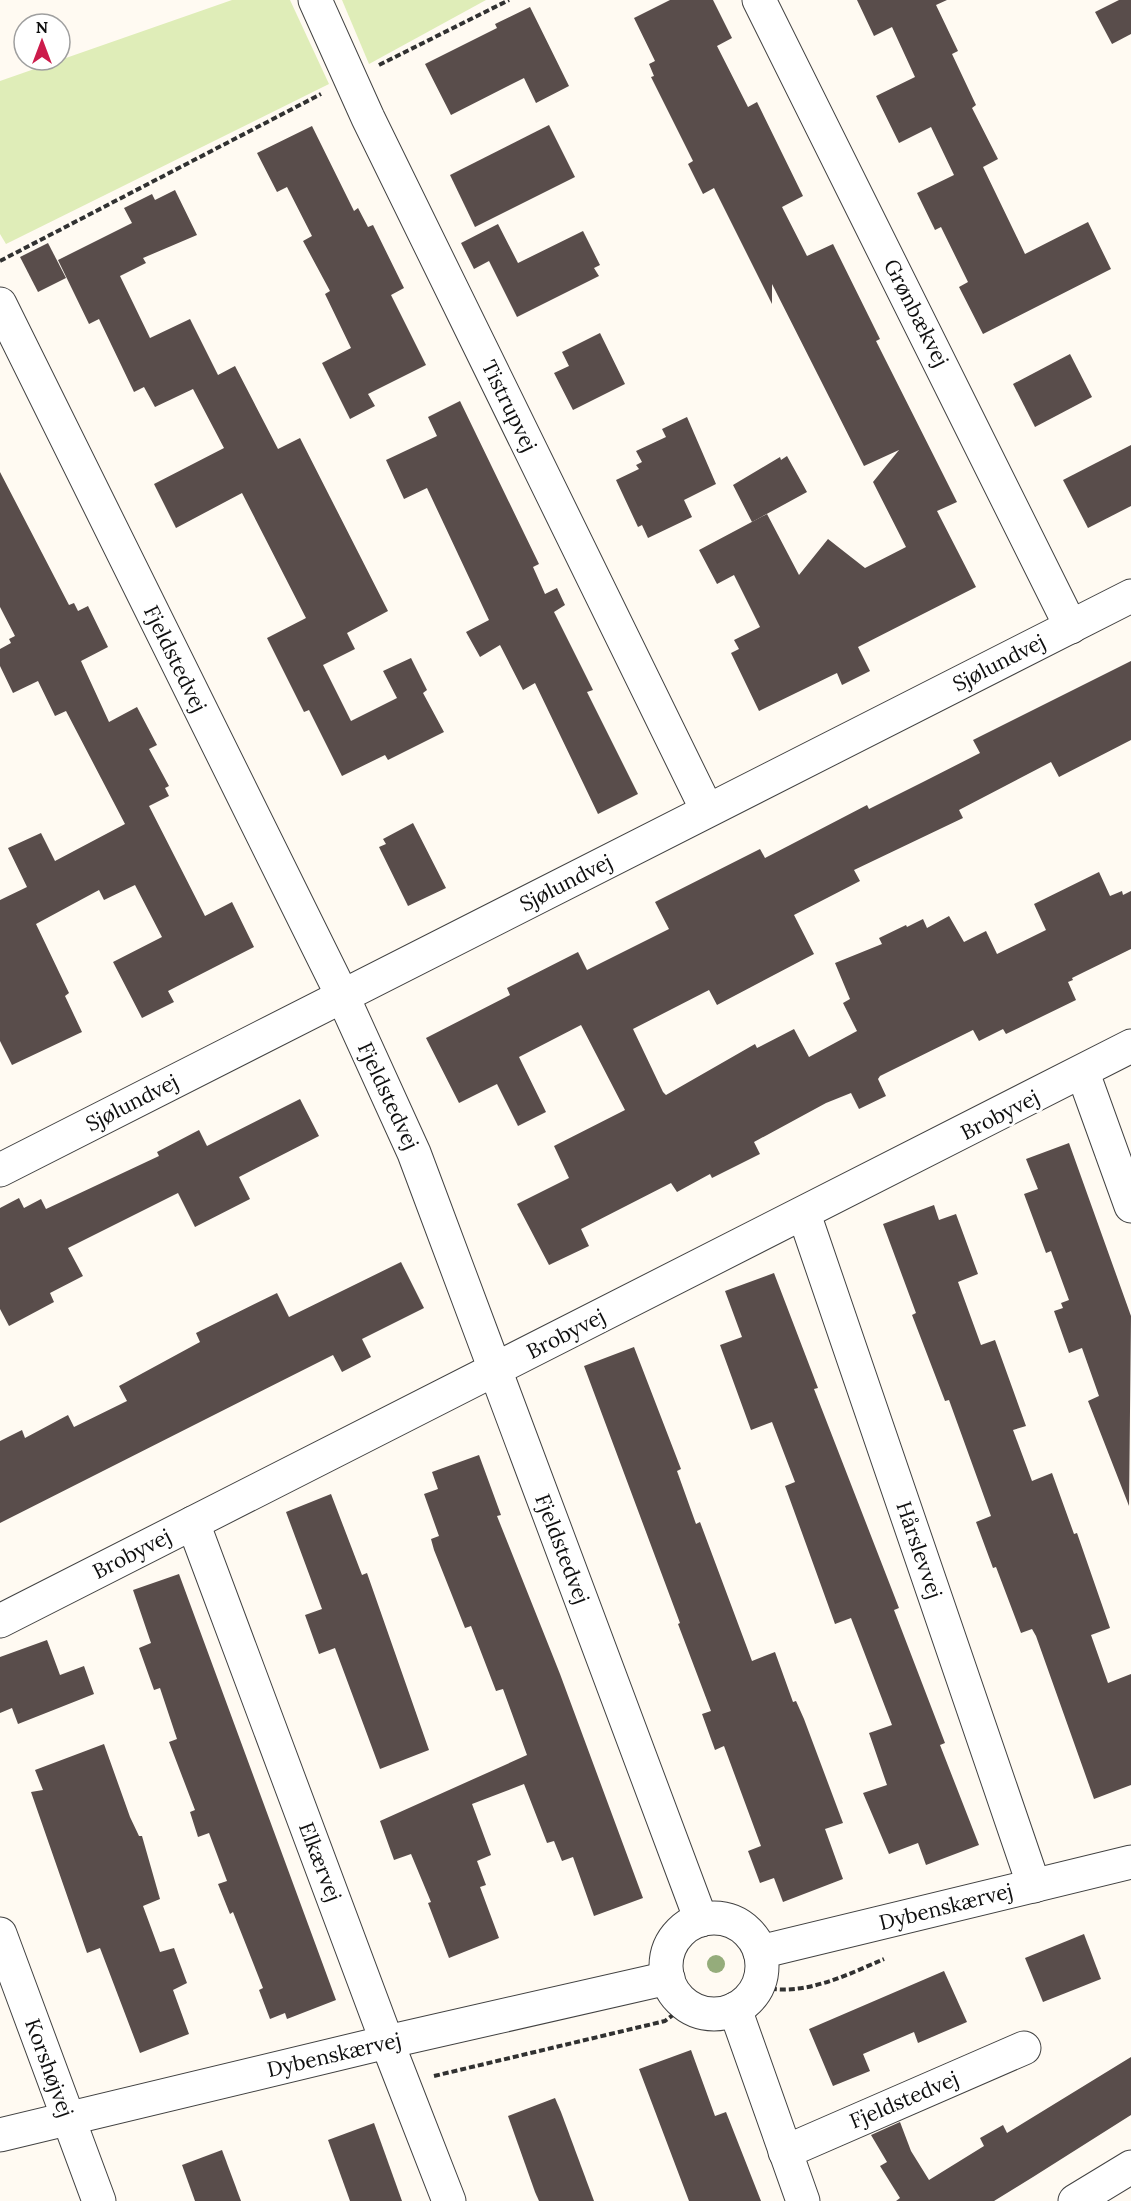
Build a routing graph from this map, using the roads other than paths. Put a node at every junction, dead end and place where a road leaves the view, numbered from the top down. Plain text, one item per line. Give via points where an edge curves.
1 (315, 0) edge
2 (759, 0) edge
3 (0, 304) edge
4 (1131, 596) edge
5 (1071, 627) junction
6 (707, 810) junction
7 (342, 997) junction
8 (1131, 1046) edge
9 (1083, 1073) junction
10 (0, 1170) edge
11 (1131, 1206) edge
12 (804, 1214) junction
13 (495, 1370) junction
14 (193, 1523) junction
15 (0, 1621) edge
16 (1131, 1862) edge
17 (1034, 1886) junction
18 (701, 1920) junction
19 (0, 1934) edge
20 (760, 1953) junction
21 (668, 1978) junction
22 (735, 2009) junction
23 (387, 2042) junction
24 (1024, 2048) dead end
25 (67, 2119) junction
26 (0, 2135) edge
27 (785, 2152) junction
28 (1131, 2167) edge
29 (99, 2201) edge
30 (450, 2201) edge
31 (802, 2201) edge
32 (1075, 2201) edge

1 - 6 street, Tistrupvej via 349,80
2 - 5 street, Grønbækvej
3 - 7 street, Fjeldstedvej
4 - 5 street, Sjølundvej
5 - 6 street, Sjølundvej
6 - 7 street, Sjølundvej
7 - 10 street, Sjølundvej
7 - 13 street, Fjeldstedvej via 414,1153
8 - 9 street, Brobyvej
9 - 11 street
9 - 12 street, Brobyvej
12 - 13 street, Brobyvej
12 - 17 street, Hårslevvej
13 - 14 street, Brobyvej
13 - 18 street, Fjeldstedvej
14 - 15 street, Brobyvej
14 - 23 street, Elkærvej
16 - 17 street, Dybenskærvej
17 - 20 street, Dybenskærvej
18 - 20 street via 723,1920 744,1928
18 - 21 street via 680,1932 673,1942 666,1966
19 - 25 street, Korshøjvej
20 - 22 street via 763,1964 759,1986
21 - 22 street via 679,1998 698,2012 723,2013
21 - 23 street, Dybenskærvej
22 - 27 street
23 - 25 street, Dybenskærvej
23 - 30 street, Elkærvej
24 - 27 street, Fjeldstedvej
25 - 26 street, Dybenskærvej
25 - 29 street, Korshøjvej
27 - 31 street
28 - 32 street

